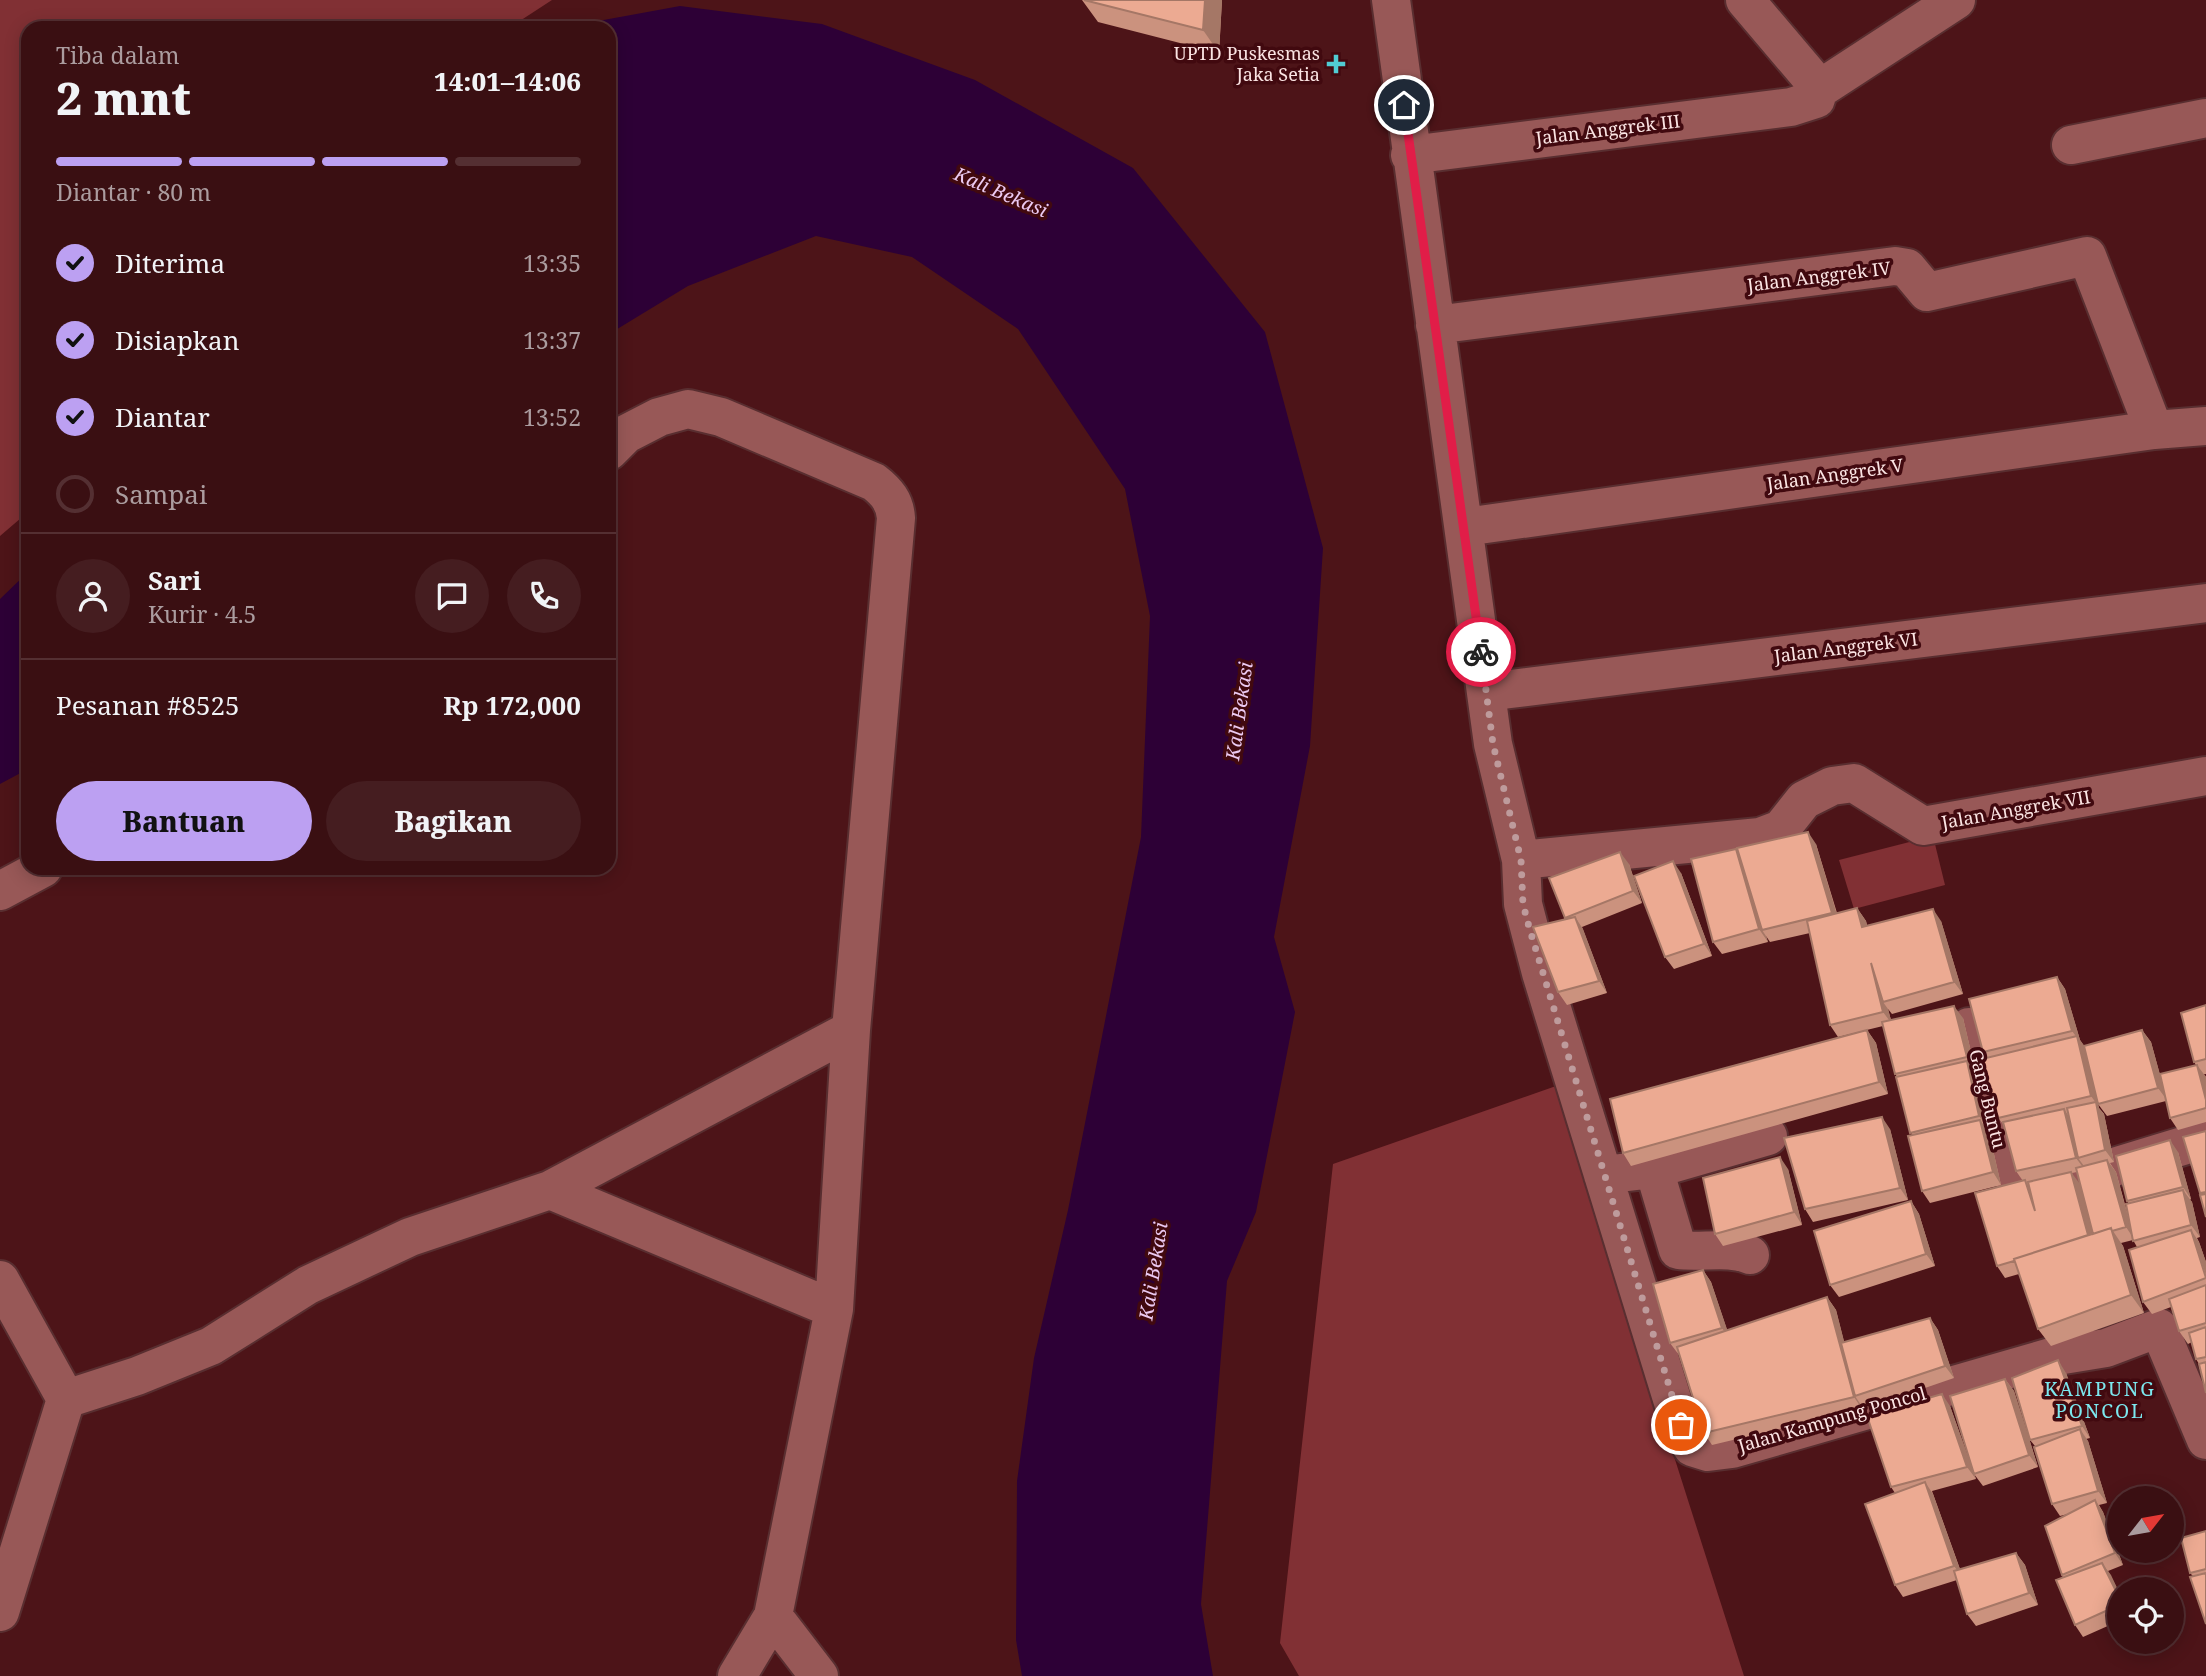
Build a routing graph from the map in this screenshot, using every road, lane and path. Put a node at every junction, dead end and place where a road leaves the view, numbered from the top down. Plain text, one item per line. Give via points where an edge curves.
1 (1745, 0) edge
2 (1956, 0) edge
3 (1399, 1) edge
4 (1812, 97) junction
5 (2206, 118) edge
6 (2071, 145) dead end
7 (1410, 155) junction
8 (1435, 325) junction
9 (2206, 426) edge
10 (2154, 430) junction
11 (616, 444) edge
12 (1465, 527) junction
13 (2206, 603) edge
14 (1486, 692) junction
15 (2206, 776) edge
16 (1521, 860) junction
17 (30, 875) edge
18 (0, 891) edge
19 (1969, 1027) edge
20 (851, 1030) junction
21 (1768, 1136) edge
22 (2206, 1139) edge
23 (1654, 1169) junction
24 (1603, 1175) junction
25 (550, 1190) junction
26 (1678, 1250) junction
27 (1750, 1255) dead end
28 (1633, 1271) junction
29 (0, 1280) edge
30 (834, 1309) junction
31 (66, 1399) junction
32 (2206, 1440) edge
33 (0, 1612) edge
34 (773, 1616) junction
35 (737, 1676) edge
36 (819, 1676) edge

1 - 4 street
2 - 4 street
3 - 7 street, Jalan Kampung Poncol
4 - 7 street, Jalan Anggrek III
5 - 6 street
7 - 8 street, Jalan Kampung Poncol
8 - 10 street, Jalan Anggrek IV via 1895,266 1907,268 1927,292 2087,256
8 - 12 street, Jalan Kampung Poncol
9 - 10 street, Jalan Anggrek V
10 - 12 street, Jalan Anggrek V
11 - 20 street via 659,417 688,409 721,417 874,482 895,506
12 - 14 street, Jalan Kampung Poncol
13 - 14 street, Jalan Anggrek VI
14 - 16 street, Jalan Kampung Poncol via 1493,744
15 - 16 street, Jalan Anggrek VII via 1923,826 1854,783 1832,786 1804,800 1781,829 1760,837
16 - 24 street, Jalan Kampung Poncol via 1523,904
17 - 18 street
19 - 22 street, Gang Buntu via 2004,1164 2026,1189 2042,1189
20 - 25 street
20 - 30 street
21 - 23 street
23 - 24 street
23 - 26 street
24 - 28 street, Jalan Kampung Poncol
25 - 30 street
25 - 31 street via 410,1237 308,1285 211,1346
26 - 27 street via 1738,1250
26 - 28 street via 1667,1261
28 - 32 street, Jalan Kampung Poncol via 1681,1425 1692,1447 1700,1450 1731,1449 2051,1357 2106,1348 2159,1328
29 - 31 street
30 - 34 street
31 - 33 street
34 - 35 street
34 - 36 street

